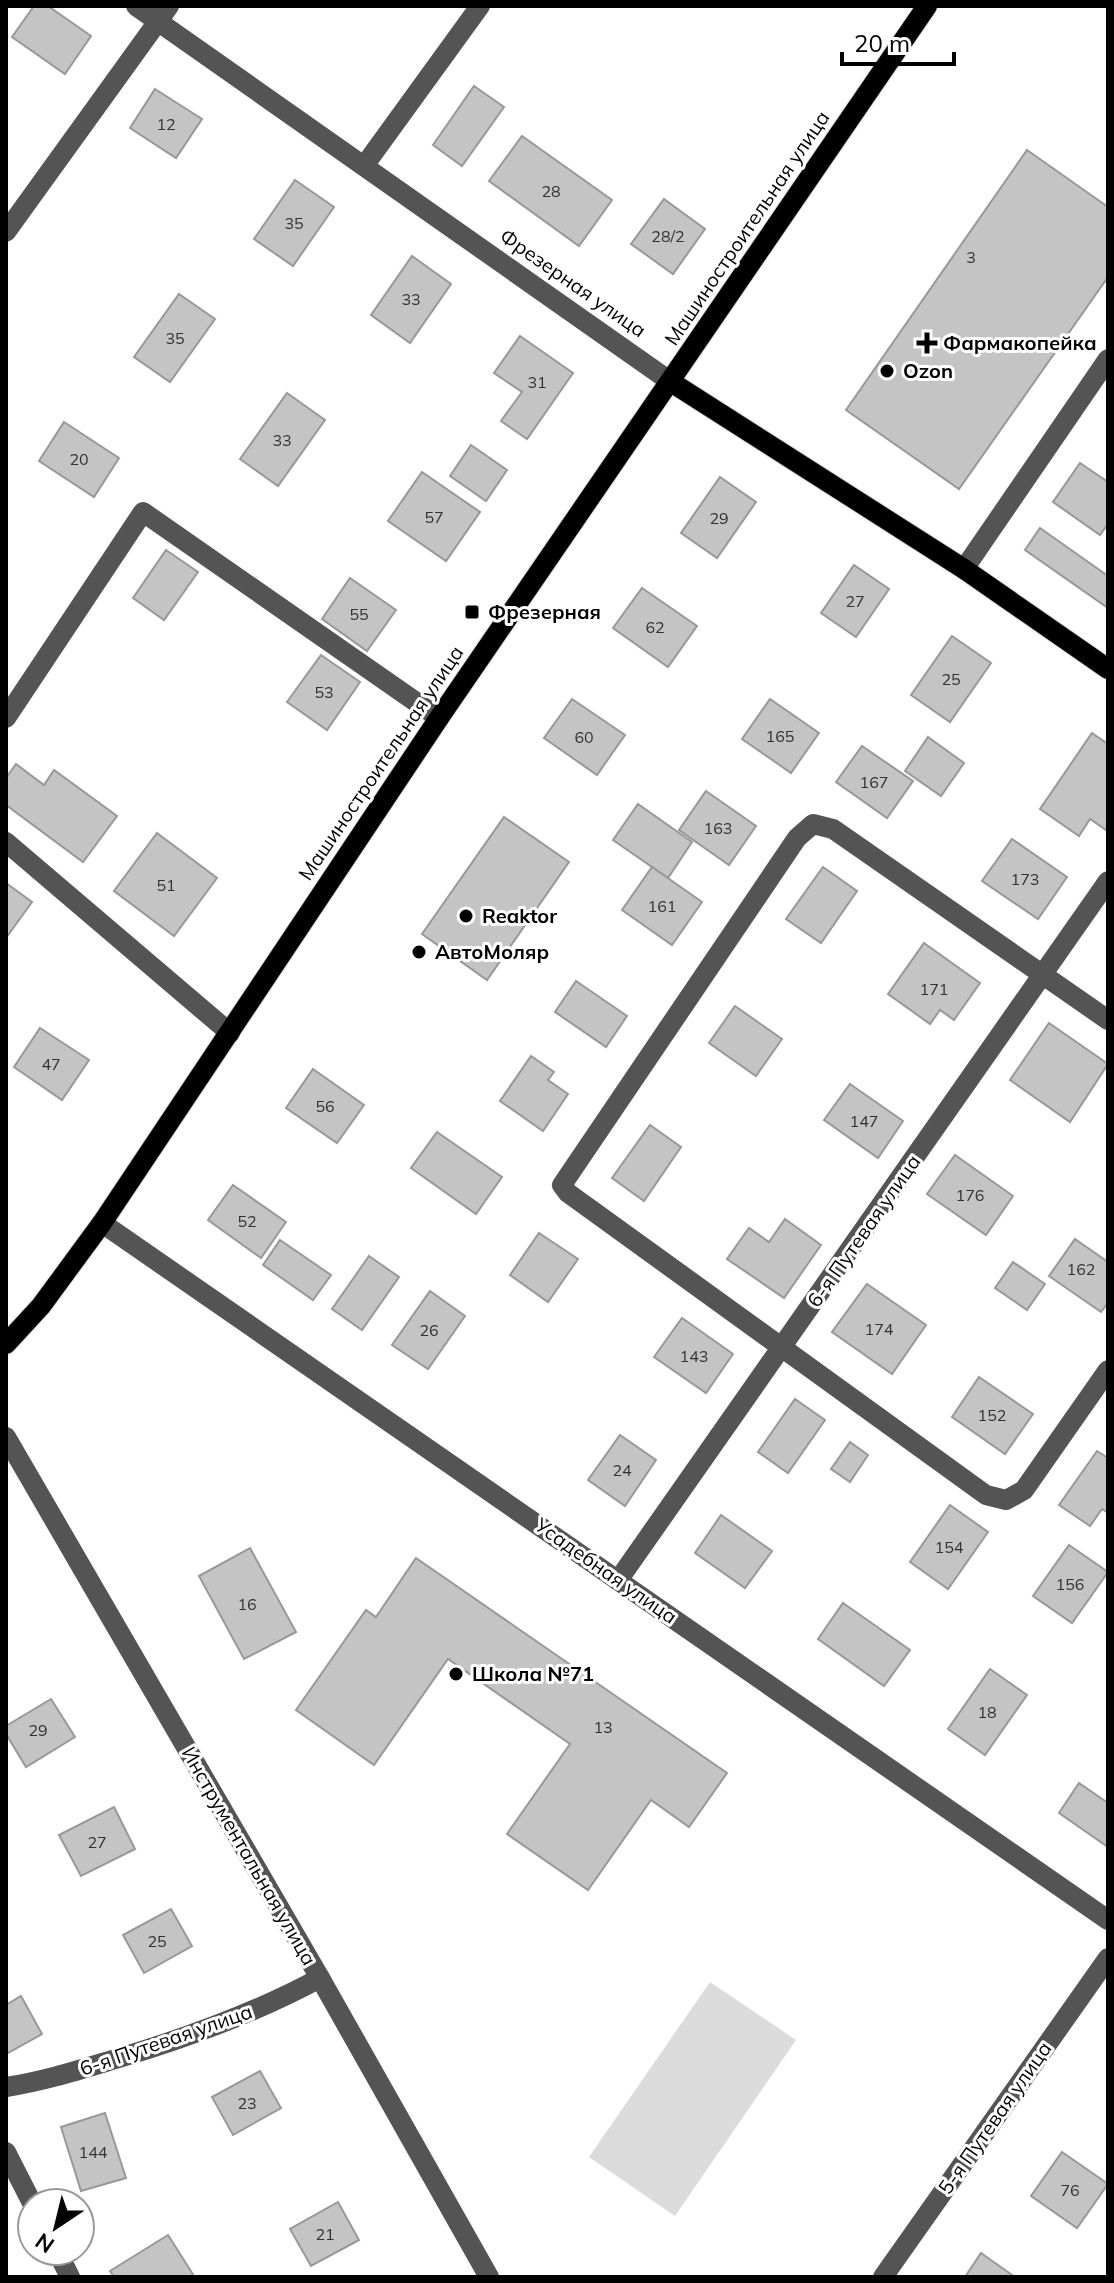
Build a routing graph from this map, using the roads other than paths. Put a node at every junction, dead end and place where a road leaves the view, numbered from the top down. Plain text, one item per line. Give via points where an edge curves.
1 (136, 6) edge
2 (480, 6) edge
3 (927, 6) edge
4 (163, 14) edge
5 (364, 166) junction
6 (6, 232) edge
7 (1108, 359) edge
8 (671, 382) junction
9 (964, 569) junction
10 (1108, 669) edge
11 (6, 718) edge
12 (439, 718) junction
13 (6, 842) edge
14 (1108, 881) edge
15 (1043, 974) junction
16 (1108, 1020) edge
17 (230, 1033) junction
18 (102, 1223) junction
19 (6, 1344) edge
20 (783, 1348) junction
21 (1108, 1370) edge
22 (6, 1437) edge
23 (619, 1579) junction
24 (1108, 1920) edge
25 (1108, 1958) edge
26 (320, 1978) junction
27 (6, 2087) edge
28 (6, 2152) edge
29 (24, 2187) edge
30 (489, 2277) edge
31 (883, 2277) edge

1 - 4 street, Фрезерная улица
2 - 5 street
3 - 8 main road, Машиностроительная улица
4 - 5 street, Фрезерная улица
4 - 6 street
5 - 8 street, Фрезерная улица
7 - 9 street
8 - 9 main road, Фрезерная улица
8 - 12 main road, Машиностроительная улица
9 - 10 main road, Фрезерная улица
11 - 12 street via 143,512
12 - 17 main road, Машиностроительная улица
13 - 17 street
14 - 15 street, 6-я Путевая улица
15 - 16 street
15 - 20 street, 6-я Путевая улица
15 - 20 street via 833,829 813,824 797,838 562,1185
17 - 18 main road, Машиностроительная улица
18 - 19 main road, Машиностроительная улица
18 - 23 street, Усадебная улица
20 - 21 street via 986,1495 1006,1500 1024,1490
20 - 23 street, 6-я Путевая улица
22 - 26 street, Инструментальная улица
23 - 24 street, Усадебная улица
25 - 31 street, 5-я Путевая улица
26 - 27 street, 6-я Путевая улица via 225,2023 41,2081
26 - 30 street, Инструментальная улица
28 - 29 street

